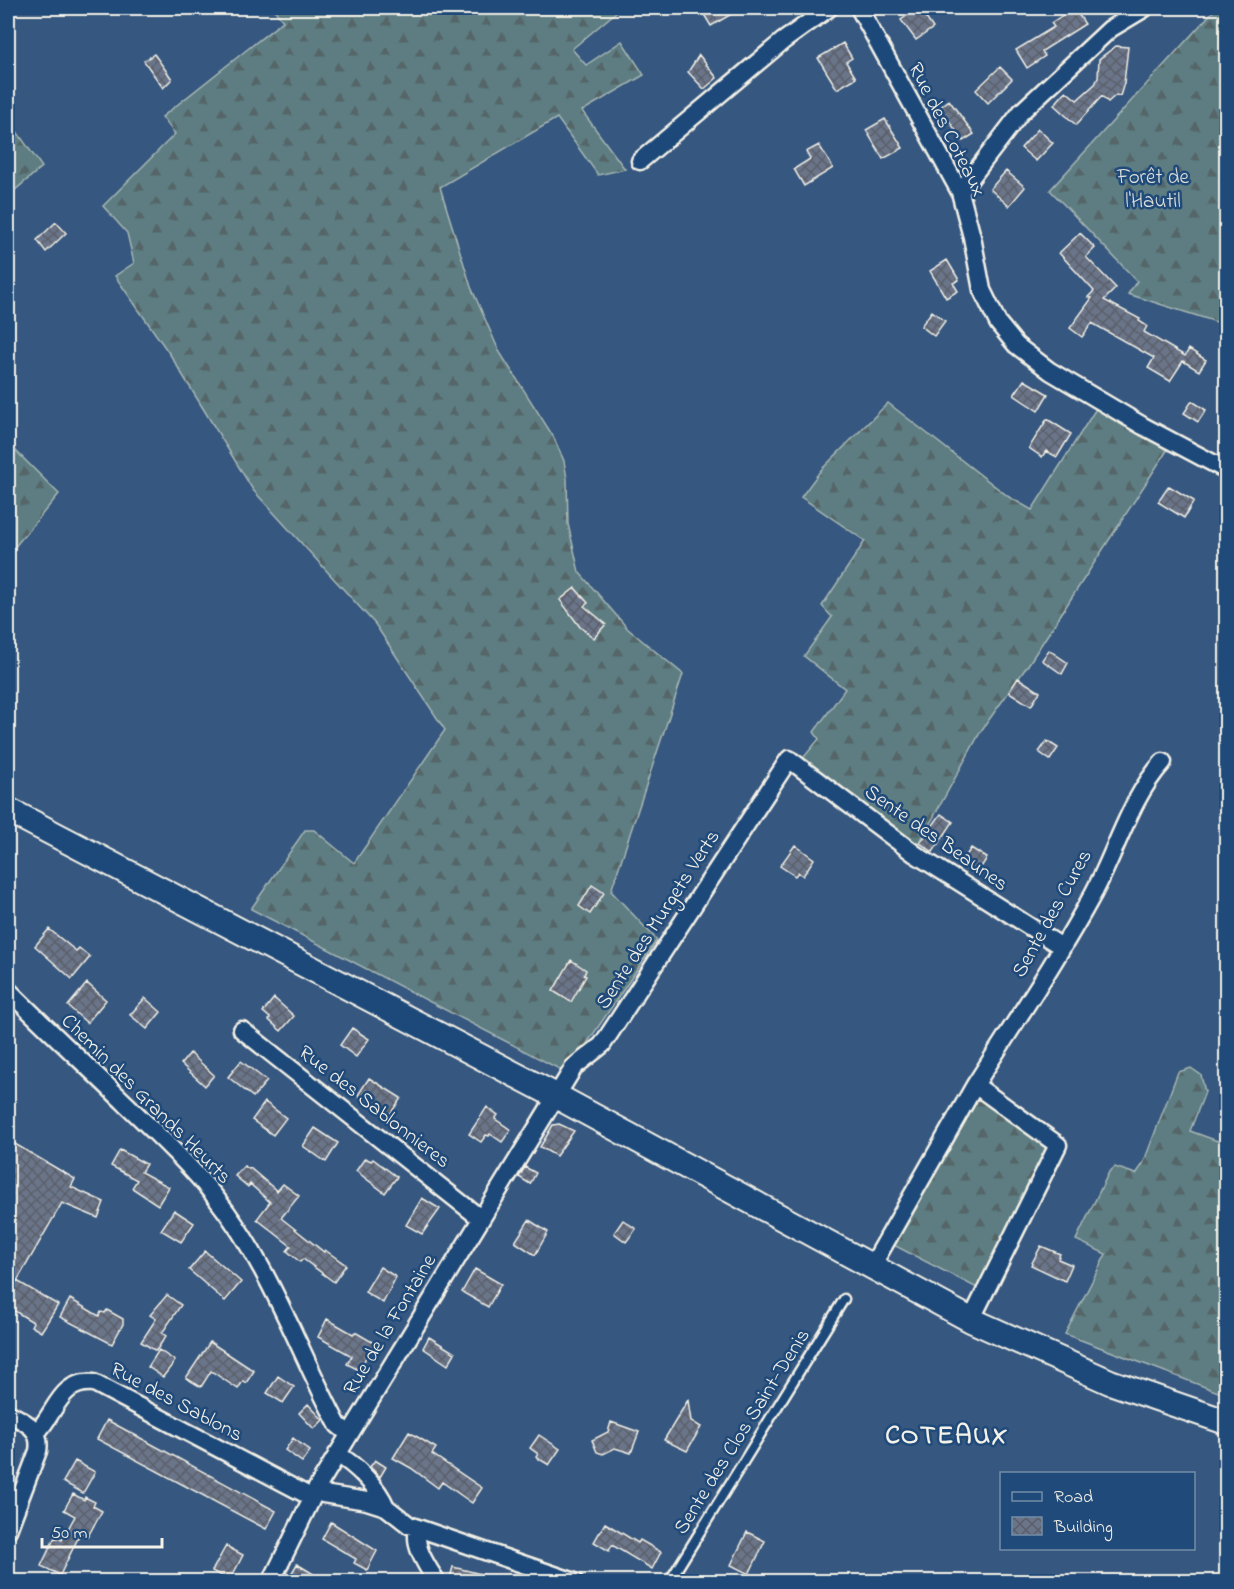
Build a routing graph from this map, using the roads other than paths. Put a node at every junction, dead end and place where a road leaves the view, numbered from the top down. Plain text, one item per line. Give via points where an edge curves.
1 (829, 8) edge
2 (859, 8) edge
3 (1145, 8) edge
4 (640, 161) dead end
5 (960, 192) junction
6 (1227, 470) edge
7 (789, 759) joint
8 (1163, 762) dead end
9 (8, 810) edge
10 (1062, 947) junction
11 (8, 990) edge
12 (242, 1030) dead end
13 (975, 1085) junction
14 (558, 1097) junction
15 (480, 1218) junction
16 (872, 1266) junction
17 (844, 1299) dead end
18 (971, 1320) junction
19 (8, 1413) edge
20 (1227, 1422) edge
21 (37, 1432) junction
22 (349, 1434) junction
23 (337, 1454) junction
24 (313, 1494) junction
25 (386, 1507) junction
26 (418, 1528) junction
27 (8, 1530) edge
28 (271, 1581) edge
29 (437, 1581) edge
30 (574, 1581) edge
31 (669, 1581) edge

1 - 4 street via 783,41
2 - 5 street, Rue des Coteaux
3 - 5 street via 1110,29 1021,112
5 - 6 street, Rue des Coteaux via 982,290 998,323 1016,345 1050,371
7 - 10 street, Sente des Beaunes via 915,854
7 - 14 street, Sente des Murgets Verts via 602,1045 574,1067
8 - 10 street, Sente des Cures via 1150,777 1118,835 1094,892
9 - 14 main road
10 - 13 street, Sente des Cures
11 - 22 street, Chemin des Grands Heurts via 141,1118 217,1199 279,1301 338,1425
12 - 15 street, Rue des Sablonnieres
13 - 16 street, Sente des Cures
13 - 18 street via 1058,1145
14 - 15 street, Rue de la Fontaine
14 - 16 main road
15 - 22 street, Rue de la Fontaine
16 - 18 main road
17 - 31 lane, Sente des Clos Saint-Denis
18 - 20 main road via 1110,1382
19 - 21 street
21 - 24 street, Rue des Sablons via 68,1390 81,1382 94,1383
21 - 27 street via 39,1451
22 - 23 street, Rue de la Fontaine
23 - 24 street, Rue de la Fontaine
23 - 25 street via 378,1491
24 - 25 street, Rue des Sablons
24 - 28 street, Rue de la Fontaine
25 - 26 street
26 - 29 street via 420,1550
26 - 30 street

